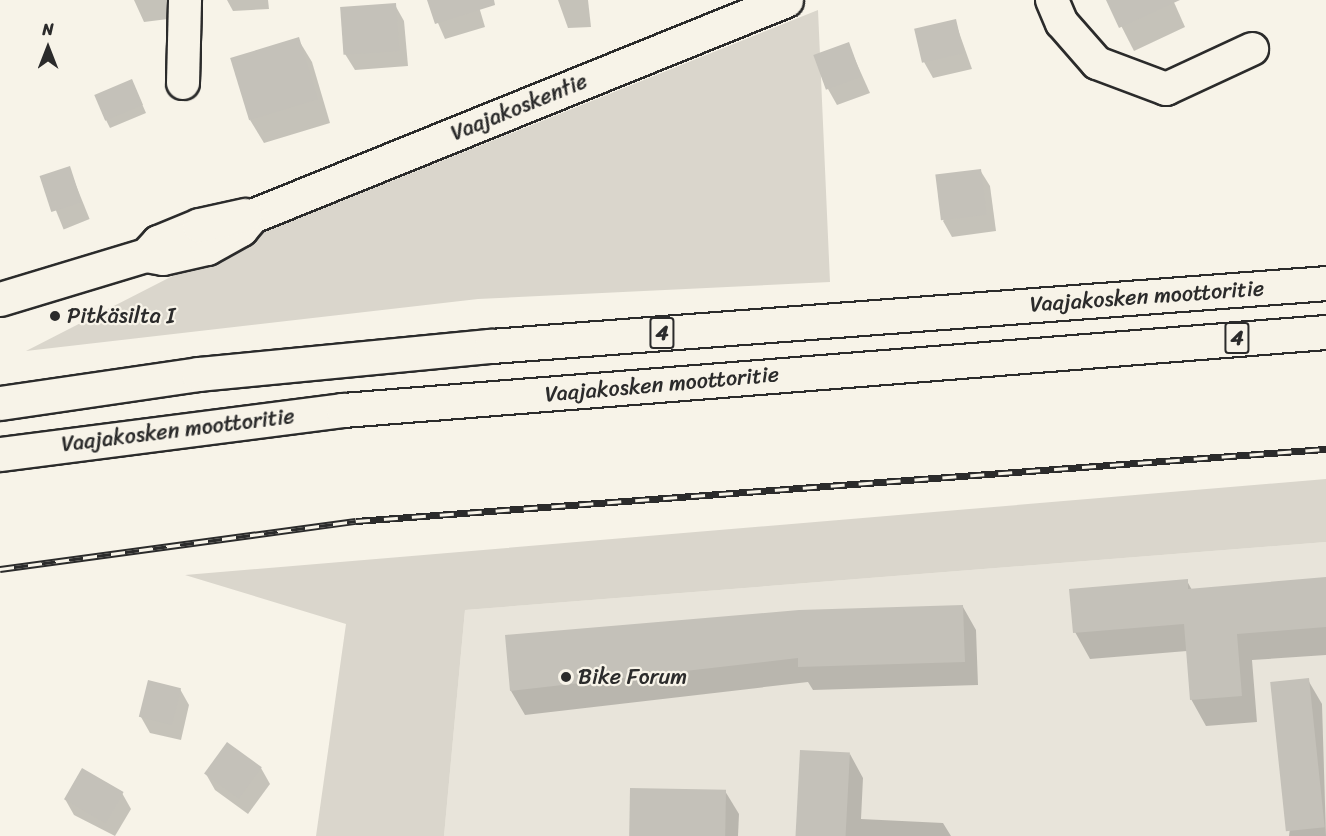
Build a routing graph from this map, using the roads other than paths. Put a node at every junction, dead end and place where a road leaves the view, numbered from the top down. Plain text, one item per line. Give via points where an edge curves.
1 (184, 0) edge
2 (786, 0) edge
3 (1052, 0) edge
4 (1252, 49) dead end
5 (183, 83) dead end
6 (1326, 282) edge
7 (0, 299) edge
8 (1326, 332) edge
9 (0, 403) edge
10 (0, 454) edge

1 - 5 street
2 - 7 main road, Vaajakoskentie via 252,216 241,229 207,248 164,258 146,255
3 - 4 street via 1062,23 1096,63 1166,89
6 - 9 main road, Vaajakosken moottoritie / 4 via 491,346 198,374
8 - 10 main road, Vaajakosken moottoritie / 4 via 343,410

